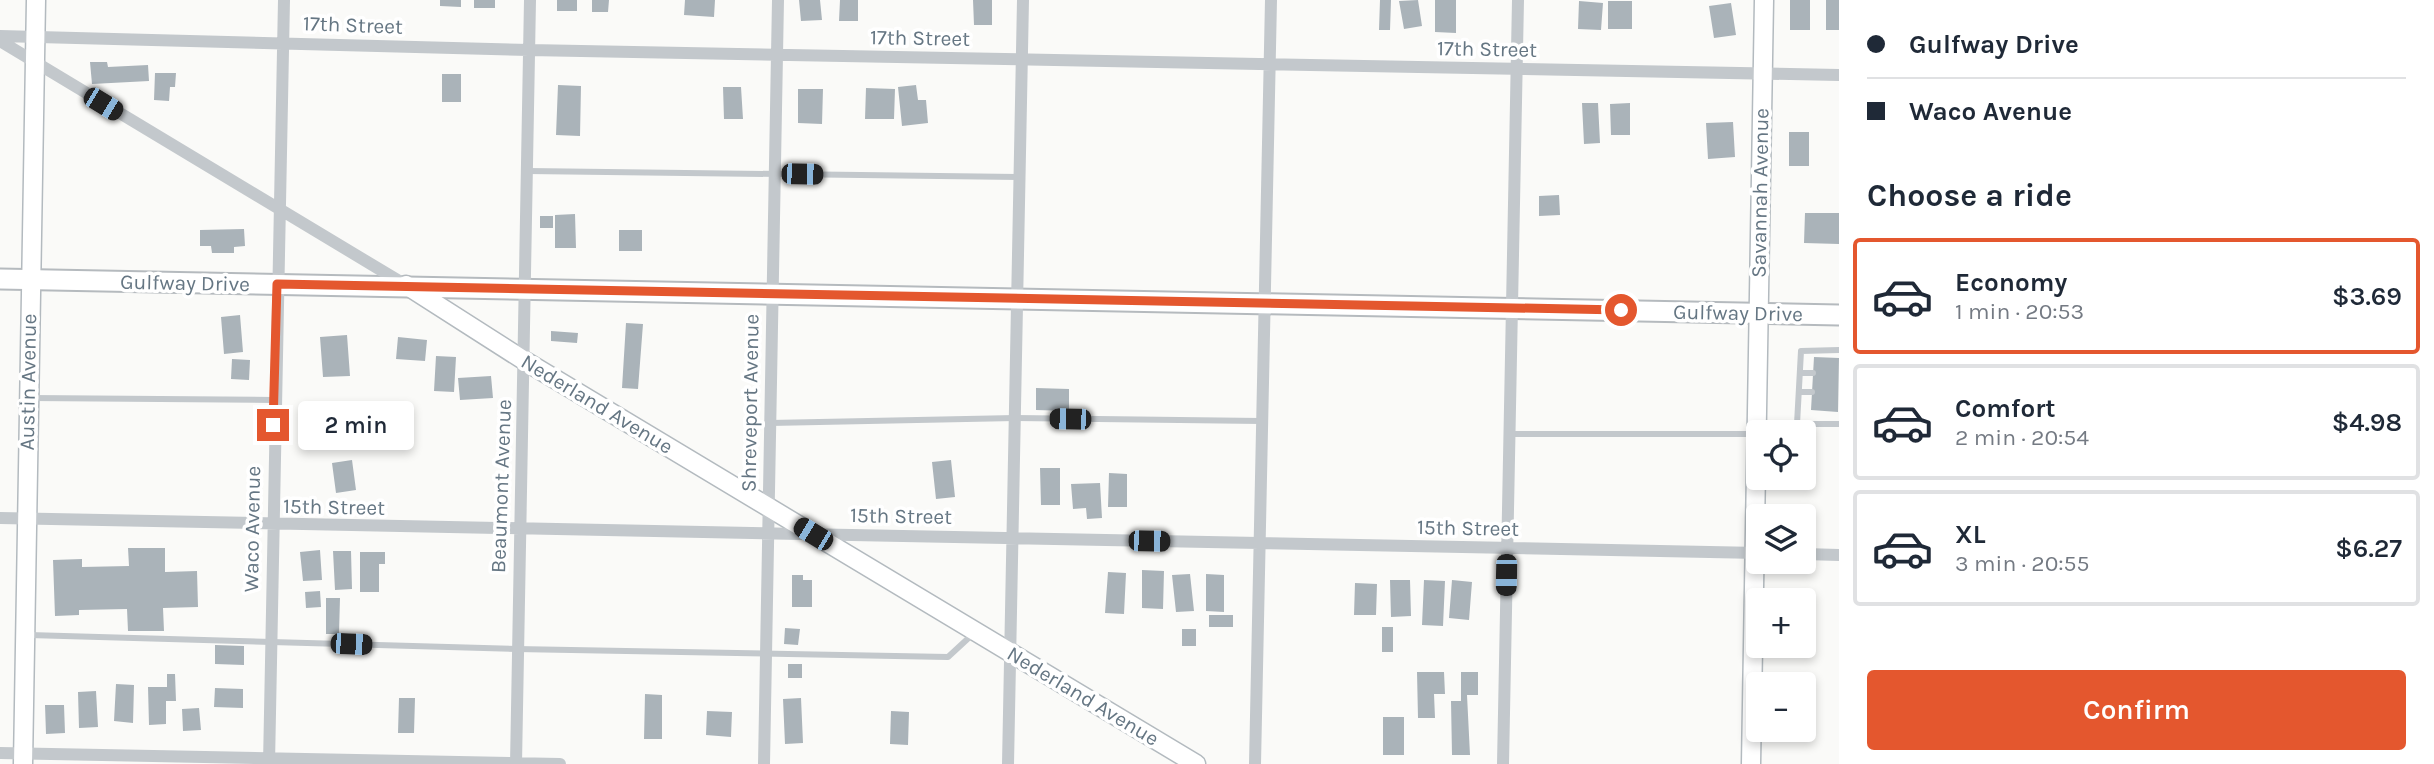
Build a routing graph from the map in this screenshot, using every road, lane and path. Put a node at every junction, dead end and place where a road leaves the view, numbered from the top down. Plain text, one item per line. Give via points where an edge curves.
1 (36, 0) edge
2 (284, 0) edge
3 (530, 0) edge
4 (778, 0) edge
5 (1023, 0) edge
6 (1271, 0) edge
7 (1518, 0) edge
8 (1764, 0) edge
9 (36, 37) junction
10 (0, 38) edge
11 (283, 43) junction
12 (529, 50) junction
13 (777, 55) junction
14 (1022, 59) junction
15 (36, 64) junction
16 (1269, 64) junction
17 (1516, 69) junction
18 (1763, 74) junction
19 (1839, 75) edge
20 (527, 171) junction
21 (774, 173) junction
22 (1019, 177) junction
23 (281, 210) junction
24 (0, 279) edge
25 (31, 280) junction
26 (277, 284) junction
27 (406, 285) junction
28 (524, 289) junction
29 (772, 293) junction
30 (1017, 298) junction
31 (1265, 303) junction
32 (1511, 308) junction
33 (1758, 313) junction
34 (1839, 315) edge
35 (1839, 351) edge
36 (525, 361) junction
37 (1800, 373) junction
38 (1813, 373) dead end
39 (1799, 392) junction
40 (1812, 392) dead end
41 (28, 398) junction
42 (274, 400) junction
43 (1015, 418) junction
44 (1756, 420) edge
45 (1797, 420) edge
46 (1261, 421) junction
47 (768, 424) junction
48 (1816, 424) edge
49 (1839, 424) edge
50 (1746, 429) edge
51 (1508, 434) junction
52 (768, 506) junction
53 (0, 518) edge
54 (26, 521) junction
55 (272, 525) junction
56 (518, 530) junction
57 (766, 534) junction
58 (813, 534) junction
59 (1013, 538) junction
60 (1258, 544) junction
61 (1506, 548) junction
62 (1746, 553) edge
63 (1816, 554) edge
64 (1839, 555) edge
65 (1756, 574) edge
66 (976, 631) junction
67 (23, 635) junction
68 (269, 641) junction
69 (516, 649) junction
70 (1010, 652) junction
71 (763, 654) junction
72 (0, 753) edge
73 (23, 759) edge
74 (269, 761) edge
75 (516, 764) edge
76 (560, 764) edge
77 (764, 764) edge
78 (1008, 764) edge
79 (1196, 764) edge
80 (1255, 764) edge
81 (1503, 764) edge
82 (1751, 764) edge

1 - 9 street, Austin Avenue
2 - 11 street, Waco Avenue
3 - 12 street, Beaumont Avenue
4 - 13 street, Shreveport Avenue
5 - 14 street
6 - 16 street
7 - 17 street
8 - 18 street, Savannah Avenue
9 - 10 street, 17th Street
9 - 11 street, 17th Street
9 - 15 street, Austin Avenue
10 - 15 street, Nederland Avenue
11 - 12 street, 17th Street
11 - 23 street, Waco Avenue
12 - 13 street, 17th Street
12 - 20 street, Beaumont Avenue
13 - 14 street, 17th Street
13 - 21 street, Shreveport Avenue
14 - 16 street, 17th Street
14 - 22 street
15 - 23 street, Nederland Avenue
15 - 25 street, Austin Avenue
16 - 17 street, 17th Street
16 - 31 street
17 - 18 street, 17th Street
17 - 32 street
18 - 19 street, 17th Street
18 - 33 street, Savannah Avenue
20 - 21 lane
20 - 28 street, Beaumont Avenue
21 - 22 lane
21 - 29 street, Shreveport Avenue
22 - 30 street
23 - 26 street, Waco Avenue
23 - 27 street, Nederland Avenue
24 - 25 main road, Gulfway Drive
25 - 26 main road, Gulfway Drive
25 - 41 street, Austin Avenue
26 - 27 main road, Gulfway Drive
26 - 42 street, Waco Avenue
27 - 28 main road, Gulfway Drive
27 - 36 street, Nederland Avenue
28 - 29 main road, Gulfway Drive
28 - 36 street, Beaumont Avenue
29 - 30 main road, Gulfway Drive
29 - 47 street, Shreveport Avenue
30 - 31 main road, Gulfway Drive
30 - 43 street
31 - 32 main road, Gulfway Drive
31 - 46 street
32 - 33 main road, Gulfway Drive
32 - 51 street
33 - 34 main road, Gulfway Drive
33 - 44 street, Savannah Avenue
35 - 37 lane via 1801,351
36 - 52 street, Nederland Avenue
36 - 56 street, Beaumont Avenue
37 - 38 lane
37 - 39 lane
39 - 40 lane
39 - 45 lane
41 - 42 lane
41 - 54 street, Austin Avenue
42 - 55 street, Waco Avenue
43 - 46 lane
43 - 47 lane
43 - 59 street
46 - 60 street
47 - 52 street, Shreveport Avenue
48 - 49 lane
50 - 51 lane
51 - 61 street
52 - 57 street, Shreveport Avenue
52 - 58 street, Nederland Avenue
53 - 54 street, 15th Street
54 - 55 street, 15th Street
54 - 67 street, Austin Avenue
55 - 56 street, 15th Street
55 - 68 street, Waco Avenue
56 - 57 street, 15th Street
56 - 69 street, Beaumont Avenue
57 - 58 street, 15th Street
57 - 71 street, Shreveport Avenue
58 - 59 street, 15th Street
58 - 66 street, Nederland Avenue
59 - 60 street, 15th Street
59 - 70 street
60 - 61 street, 15th Street
60 - 80 street
61 - 62 street, 15th Street
61 - 81 street
63 - 64 street
65 - 82 street, Savannah Avenue
66 - 70 street, Nederland Avenue
66 - 71 lane via 948,657
67 - 68 lane
67 - 73 street, Austin Avenue
68 - 69 lane
68 - 74 street, Waco Avenue
69 - 71 lane
69 - 75 street, Beaumont Avenue
70 - 78 street
70 - 79 street, Nederland Avenue
71 - 77 street, Shreveport Avenue
72 - 73 street
73 - 74 street
74 - 75 street
75 - 76 street

